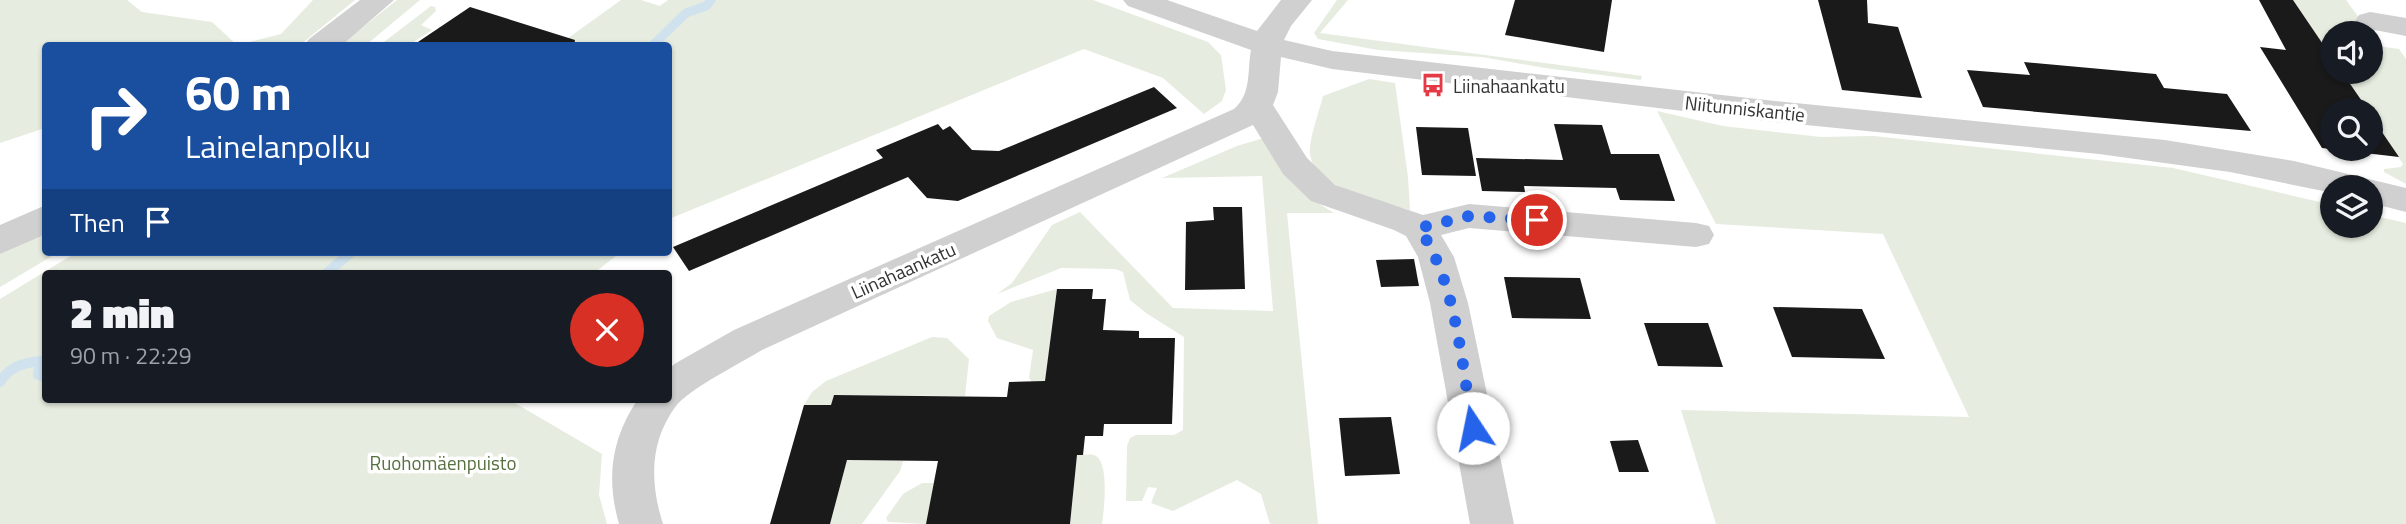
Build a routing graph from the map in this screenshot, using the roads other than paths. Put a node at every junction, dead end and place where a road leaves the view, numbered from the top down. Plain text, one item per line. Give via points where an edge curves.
1 (379, 0) edge
2 (1138, 0) edge
3 (1297, 0) edge
4 (2383, 24) edge
5 (2406, 27) edge
6 (325, 42) edge
7 (1267, 45) junction
8 (1258, 107) junction
9 (2320, 178) edge
10 (2383, 194) edge
11 (2406, 200) edge
12 (42, 220) edge
13 (1419, 228) junction
14 (1696, 235) dead end
15 (0, 241) edge
16 (672, 388) edge
17 (657, 403) edge
18 (641, 524) edge
19 (1492, 524) edge

1 - 6 street
2 - 7 street, Niitunniskantie
3 - 7 street via 1281,17
4 - 5 street
7 - 8 street
7 - 9 street, Niitunniskantie via 1332,60 1754,110 2173,150
8 - 13 street via 1295,166 1323,193
8 - 16 street, Liinahaankatu via 748,340
10 - 11 street
12 - 15 street
13 - 14 street via 1469,216
13 - 19 street via 1436,257 1449,303
17 - 18 street via 639,432 631,468 631,488

